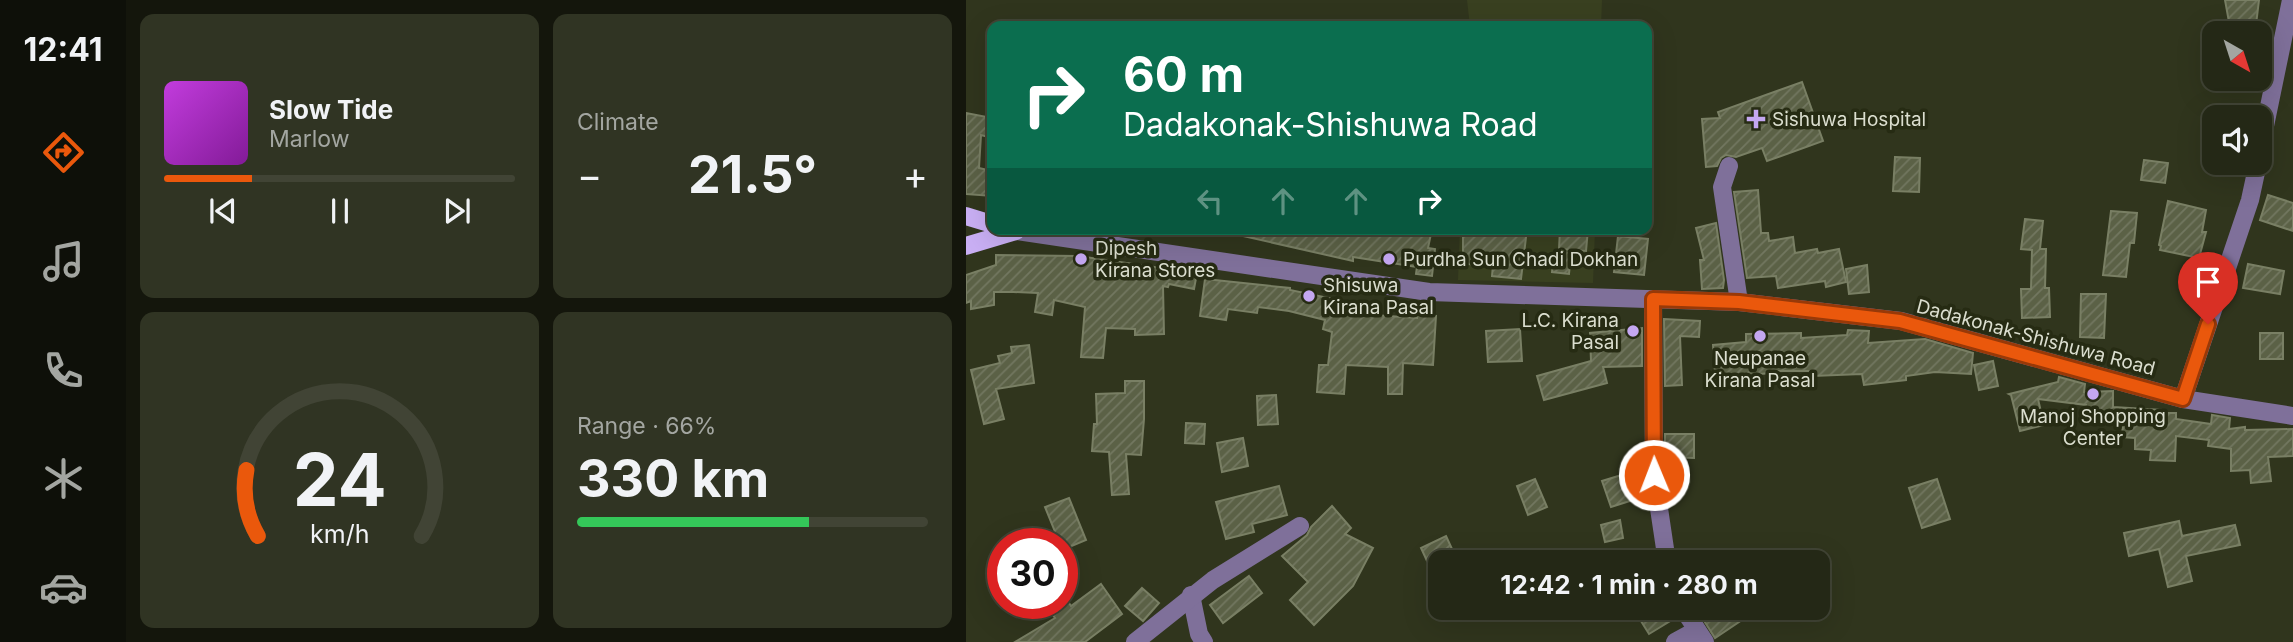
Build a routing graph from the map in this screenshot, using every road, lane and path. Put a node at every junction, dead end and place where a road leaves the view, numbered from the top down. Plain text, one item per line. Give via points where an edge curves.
1 (2291, 0) edge
2 (2269, 105) edge
3 (1729, 166) dead end
4 (2255, 175) edge
5 (966, 216) edge
6 (987, 222) edge
7 (998, 235) edge
8 (1047, 235) edge
9 (966, 246) edge
10 (1653, 299) junction
11 (1739, 302) junction
12 (2183, 399) junction
13 (2293, 416) edge
14 (1300, 526) dead end
15 (1665, 550) edge
16 (1191, 595) junction
17 (1691, 620) edge
18 (1701, 636) edge
19 (1135, 642) edge
20 (1204, 642) edge
21 (1675, 642) edge

1 - 2 street
3 - 11 street via 1722,187
4 - 12 street
5 - 6 main road
7 - 9 main road
8 - 10 street, Dadakonak-Shishuwa Road via 1429,292
10 - 11 street, Dadakonak-Shishuwa Road
10 - 15 street via 1654,475
11 - 12 street, Dadakonak-Shishuwa Road via 1900,321
12 - 13 street, Dadakonak-Shishuwa Road
14 - 16 street
16 - 19 street
16 - 20 street
17 - 18 street
18 - 21 street

